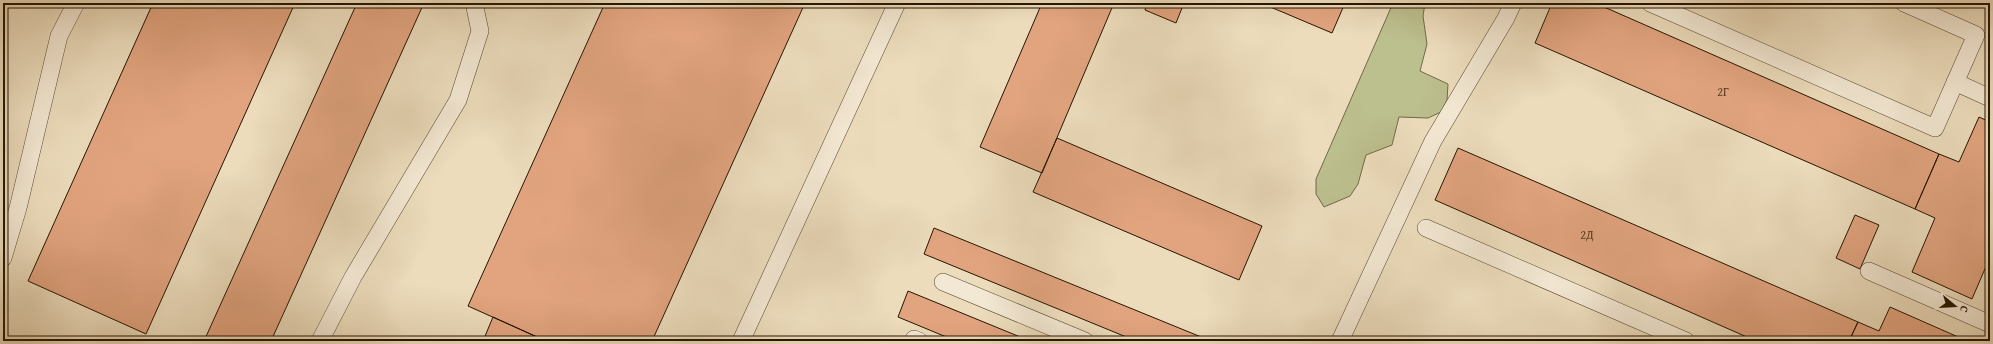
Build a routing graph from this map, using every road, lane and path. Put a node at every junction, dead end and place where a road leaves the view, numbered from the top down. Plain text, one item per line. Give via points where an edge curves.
1 (76, 3) edge
2 (474, 3) edge
3 (897, 3) edge
4 (1513, 3) edge
5 (1650, 3) edge
6 (1904, 3) edge
7 (1956, 82) junction
8 (1990, 98) edge
9 (1426, 228) dead end
10 (3, 258) edge
11 (1869, 271) dead end
12 (943, 282) dead end
13 (1990, 324) edge
14 (320, 341) edge
15 (741, 341) edge
16 (1085, 341) edge
17 (1340, 341) edge
18 (1686, 341) edge

1 - 10 lane via 59,36 18,208
2 - 14 lane via 480,31 458,100 353,277
3 - 15 lane
4 - 17 lane via 1433,141
5 - 7 lane via 1935,128
6 - 7 lane via 1976,35
7 - 8 lane
9 - 18 lane
11 - 13 lane
12 - 16 lane

